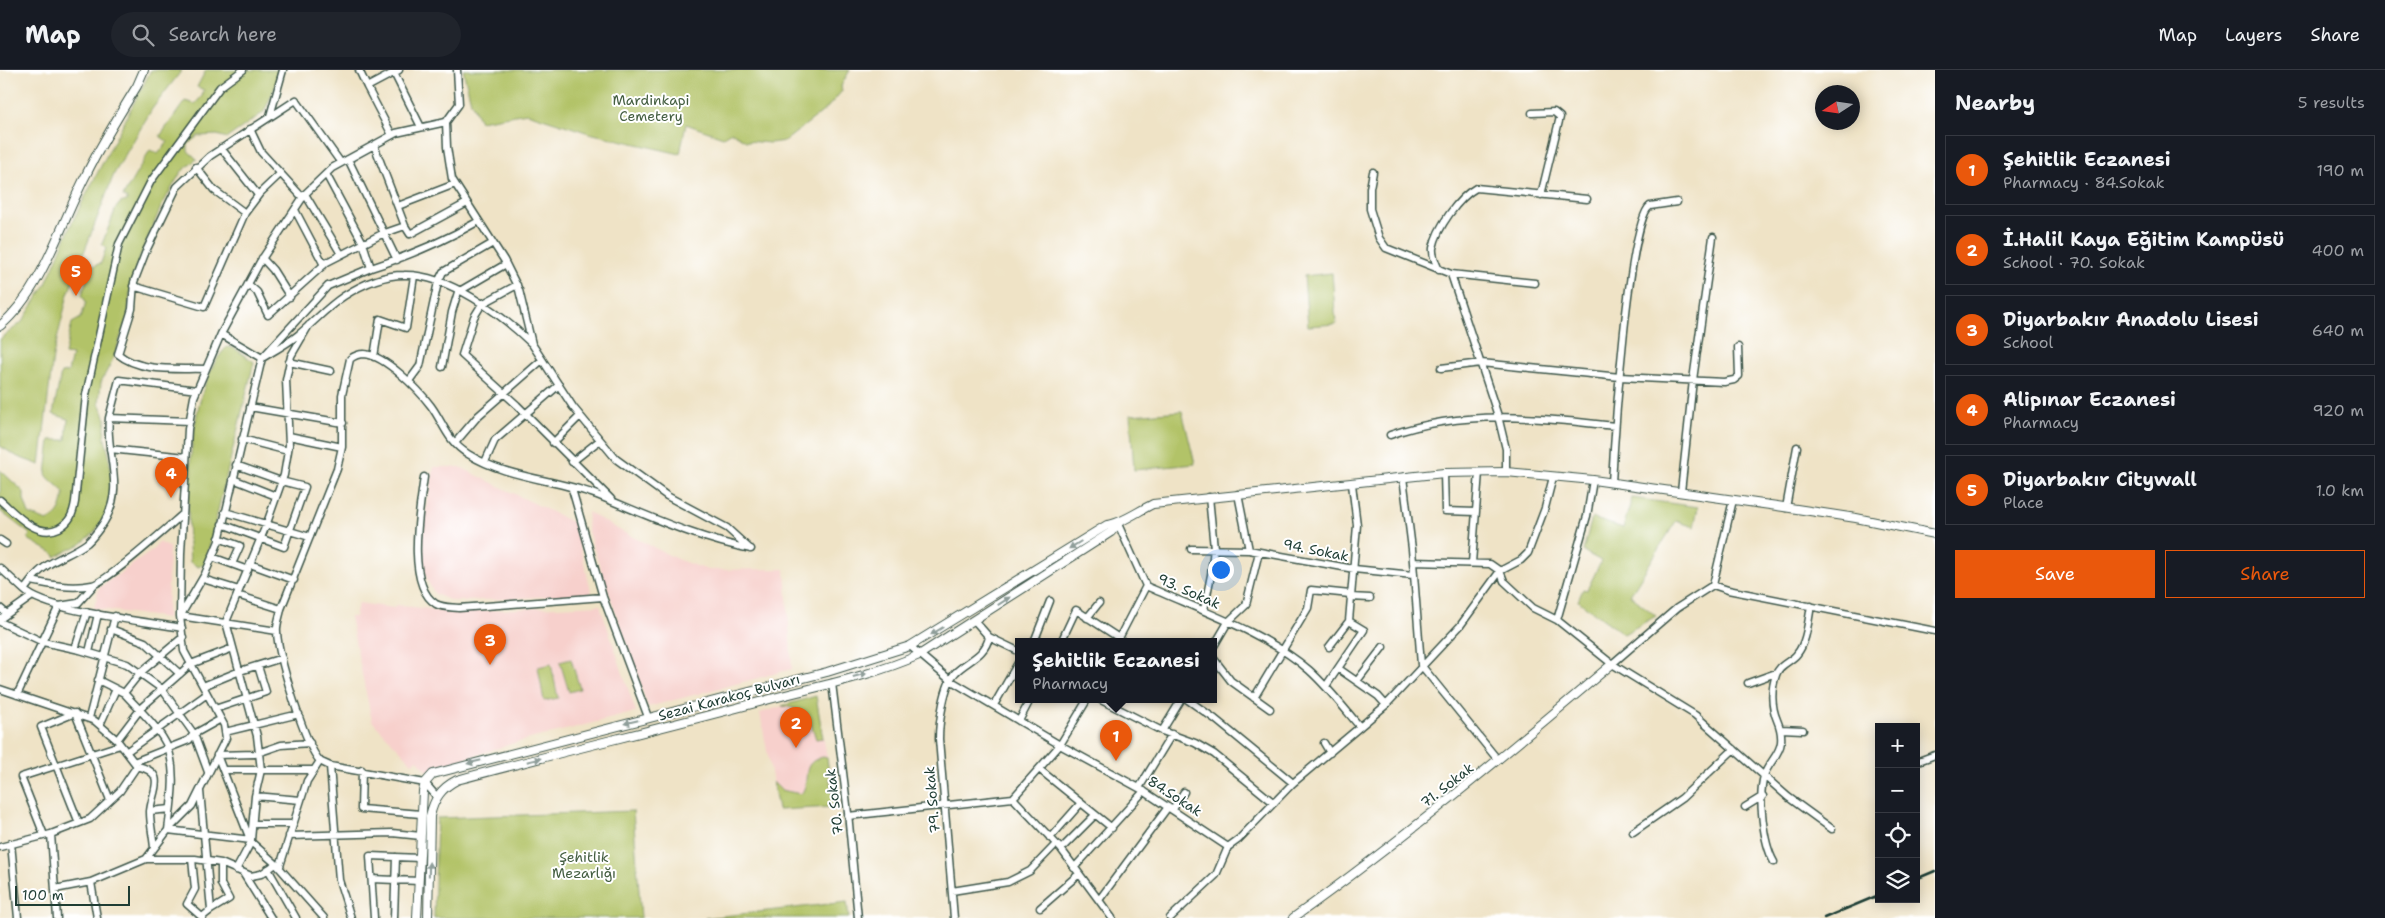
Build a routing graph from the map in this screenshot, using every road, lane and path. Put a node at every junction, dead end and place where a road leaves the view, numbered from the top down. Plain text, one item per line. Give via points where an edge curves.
1 (144, 70) edge
2 (243, 70) edge
3 (283, 70) edge
4 (360, 70) edge
5 (457, 70) edge
6 (396, 72) edge
7 (367, 87) junction
8 (1532, 114) dead end
9 (270, 116) junction
10 (446, 122) junction
11 (421, 128) junction
12 (250, 129) junction
13 (392, 135) junction
14 (374, 145) junction
15 (221, 148) junction
16 (348, 159) junction
17 (341, 163) junction
18 (196, 167) junction
19 (1373, 172) dead end
20 (280, 174) junction
21 (326, 174) junction
22 (455, 184) junction
23 (258, 195) junction
24 (1541, 195) junction
25 (304, 196) junction
26 (1587, 199) dead end
27 (1677, 202) dead end
28 (467, 203) junction
29 (398, 206) junction
30 (295, 210) junction
31 (245, 213) junction
32 (479, 222) junction
33 (405, 226) junction
34 (385, 233) junction
35 (1714, 237) dead end
36 (363, 243) junction
37 (493, 243) junction
38 (341, 254) junction
39 (262, 258) junction
40 (397, 260) junction
41 (506, 264) junction
42 (324, 265) junction
43 (371, 268) junction
44 (1439, 270) junction
45 (1450, 274) junction
46 (414, 276) junction
47 (438, 282) junction
48 (1534, 283) dead end
49 (248, 284) junction
50 (516, 285) junction
51 (133, 286) junction
52 (458, 292) junction
53 (290, 296) junction
54 (482, 304) junction
55 (309, 325) junction
56 (0, 326) edge
57 (221, 334) junction
58 (532, 344) junction
59 (1738, 347) dead end
60 (374, 357) junction
61 (262, 358) junction
62 (542, 360) junction
63 (290, 362) junction
64 (1480, 363) junction
65 (442, 367) dead end
66 (1441, 368) dead end
67 (206, 369) junction
68 (331, 372) dead end
69 (1620, 377) junction
70 (1693, 380) junction
71 (409, 381) junction
72 (559, 386) junction
73 (197, 390) junction
74 (504, 394) junction
75 (250, 407) junction
76 (287, 413) junction
77 (525, 413) junction
78 (580, 416) junction
79 (1498, 416) junction
80 (109, 418) junction
81 (190, 421) junction
82 (343, 423) junction
83 (1615, 426) junction
84 (1390, 435) dead end
85 (289, 436) junction
86 (242, 439) junction
87 (600, 440) junction
88 (455, 443) junction
89 (553, 443) junction
90 (342, 447) junction
91 (1797, 447) dead end
92 (110, 449) junction
93 (288, 451) junction
94 (186, 458) junction
95 (485, 462) junction
96 (572, 462) junction
97 (236, 465) junction
98 (1479, 472) junction
99 (1506, 472) junction
100 (1444, 473) junction
101 (424, 477) dead end
102 (1402, 477) junction
103 (1553, 477) junction
104 (233, 479) junction
105 (1593, 480) junction
106 (282, 481) junction
107 (1612, 482) junction
108 (1352, 484) junction
109 (572, 488) junction
110 (1681, 492) junction
111 (1238, 494) junction
112 (276, 496) junction
113 (1209, 497) junction
114 (0, 500) edge
115 (1733, 500) junction
116 (615, 504) junction
117 (1786, 508) junction
118 (225, 512) junction
119 (1476, 512) junction
120 (183, 514) junction
121 (267, 523) junction
122 (222, 524) junction
123 (1118, 524) junction
124 (290, 531) junction
125 (1935, 534) edge
126 (310, 537) junction
127 (219, 538) junction
128 (260, 538) junction
129 (1214, 548) junction
130 (1191, 549) dead end
131 (1249, 550) junction
132 (1259, 552) junction
133 (212, 557) junction
134 (1413, 562) junction
135 (1472, 562) junction
136 (232, 564) junction
137 (249, 567) junction
138 (0, 568) edge
139 (1354, 569) junction
140 (1500, 571) junction
141 (1413, 575) junction
142 (203, 579) junction
143 (294, 580) junction
144 (31, 581) junction
145 (1713, 584) junction
146 (94, 585) junction
147 (1146, 586) junction
148 (24, 590) junction
149 (238, 592) junction
150 (1350, 595) junction
151 (31, 597) junction
152 (603, 597) junction
153 (1370, 598) dead end
154 (1050, 601) dead end
155 (1099, 603) dead end
156 (59, 606) junction
157 (1811, 606) junction
158 (0, 608) edge
159 (281, 609) junction
160 (1204, 610) junction
161 (87, 612) junction
162 (7, 614) junction
163 (98, 614) junction
164 (114, 616) junction
165 (180, 616) junction
166 (1087, 618) junction
167 (0, 620) edge
168 (974, 620) junction
169 (1557, 620) junction
170 (1349, 621) junction
171 (226, 622) junction
172 (1228, 622) junction
173 (182, 628) junction
174 (111, 629) junction
175 (276, 631) junction
176 (1935, 631) edge
177 (182, 637) junction
178 (989, 637) junction
179 (1036, 638) edge
180 (1063, 638) edge
181 (1115, 638) edge
182 (1119, 638) edge
183 (1217, 641) edge
184 (43, 642) junction
185 (910, 646) junction
186 (1329, 647) dead end
187 (1383, 647) dead end
188 (233, 648) junction
189 (75, 649) junction
190 (1015, 650) edge
191 (89, 652) junction
192 (1282, 652) junction
193 (918, 655) junction
194 (161, 656) junction
195 (103, 657) junction
196 (282, 658) junction
197 (191, 664) junction
198 (1217, 664) edge
199 (1612, 664) junction
200 (1421, 665) junction
201 (258, 666) junction
202 (1015, 668) edge
203 (1339, 669) junction
204 (240, 671) junction
205 (140, 673) junction
206 (1776, 673) junction
207 (180, 674) junction
208 (98, 680) junction
209 (950, 680) junction
210 (1357, 681) junction
211 (832, 682) junction
212 (1748, 683) dead end
213 (203, 686) junction
214 (1326, 686) junction
215 (0, 689) edge
216 (116, 689) junction
217 (162, 689) junction
218 (124, 693) junction
219 (207, 694) junction
220 (17, 695) junction
221 (247, 698) junction
222 (1254, 698) junction
223 (1028, 703) edge
224 (1085, 703) edge
225 (1107, 703) edge
226 (1179, 703) edge
227 (1192, 703) edge
228 (994, 705) junction
229 (1386, 705) junction
230 (215, 709) junction
231 (1270, 710) dead end
232 (140, 711) junction
233 (75, 713) junction
234 (180, 714) junction
235 (299, 714) junction
236 (648, 717) junction
237 (88, 718) junction
238 (221, 719) junction
239 (1019, 721) junction
240 (254, 724) junction
241 (100, 725) junction
242 (1360, 727) junction
243 (1781, 729) junction
244 (157, 730) junction
245 (1162, 730) junction
246 (1803, 730) dead end
247 (225, 732) junction
248 (194, 734) junction
249 (1172, 734) junction
250 (118, 742) junction
251 (310, 743) junction
252 (1324, 743) dead end
253 (1060, 745) junction
254 (168, 749) junction
255 (1734, 749) junction
256 (126, 752) junction
257 (259, 752) junction
258 (1330, 753) junction
259 (92, 754) junction
260 (1935, 754) edge
261 (217, 755) junction
262 (1498, 760) junction
263 (1920, 760) edge
264 (320, 762) junction
265 (135, 764) junction
266 (56, 766) junction
267 (330, 766) junction
268 (223, 770) junction
269 (261, 770) junction
270 (314, 770) junction
271 (362, 770) junction
272 (1039, 770) junction
273 (208, 772) junction
274 (1764, 775) junction
275 (1293, 783) junction
276 (425, 784) junction
277 (1142, 789) junction
278 (200, 790) junction
279 (1184, 792) dead end
280 (255, 796) junction
281 (1763, 796) junction
282 (437, 797) junction
283 (1013, 798) junction
284 (110, 800) junction
285 (301, 800) junction
286 (1274, 803) junction
287 (1080, 804) junction
288 (945, 805) junction
289 (1745, 807) dead end
290 (1171, 808) junction
291 (170, 809) junction
292 (150, 811) junction
293 (421, 814) junction
294 (1095, 815) junction
295 (848, 816) junction
296 (79, 824) junction
297 (254, 824) junction
298 (293, 824) junction
299 (1112, 828) junction
300 (168, 830) junction
301 (1832, 830) dead end
302 (1633, 832) dead end
303 (51, 834) junction
304 (44, 835) junction
305 (204, 836) junction
306 (289, 836) junction
307 (336, 836) junction
308 (421, 836) junction
309 (1050, 838) junction
310 (251, 841) junction
311 (11, 844) junction
312 (0, 847) edge
313 (1058, 847) junction
314 (1228, 847) junction
315 (154, 848) junction
316 (396, 857) junction
317 (420, 858) junction
318 (146, 859) junction
319 (192, 859) junction
320 (206, 862) junction
321 (1774, 862) dead end
322 (221, 863) junction
323 (278, 865) junction
324 (268, 869) junction
325 (236, 870) junction
326 (1077, 871) junction
327 (243, 873) junction
328 (372, 879) junction
329 (395, 880) junction
330 (418, 881) junction
331 (91, 882) junction
332 (55, 889) junction
333 (952, 891) junction
334 (1099, 900) junction
335 (1040, 908) dead end
336 (211, 910) junction
337 (18, 918) edge
338 (57, 918) edge
339 (96, 918) edge
340 (202, 918) edge
341 (272, 918) edge
342 (296, 918) edge
343 (324, 918) edge
344 (351, 918) edge
345 (374, 918) edge
346 (394, 918) edge
347 (417, 918) edge
348 (428, 918) edge
349 (858, 918) edge
350 (954, 918) edge
351 (1112, 918) edge
352 (1170, 918) edge
353 (1293, 918) edge

1 - 56 street via 138,86 86,174 35,282 13,315
2 - 114 street via 220,87 151,181 119,244 86,395 75,502 70,519 58,529 42,531
3 - 9 street
4 - 7 street
5 - 10 street via 459,104
6 - 7 street
6 - 11 street
7 - 13 street
8 - 24 street via 1554,112 1560,117
9 - 12 street
9 - 17 street via 296,100
10 - 11 street
10 - 22 street via 447,147
11 - 13 street
12 - 15 street
12 - 20 street via 261,152
13 - 14 street
14 - 16 street
14 - 29 street
15 - 18 street
15 - 23 street
16 - 17 street
16 - 34 street
17 - 21 street
18 - 31 street via 214,190
18 - 51 street via 177,187
19 - 44 street via 1370,209 1379,238 1386,248
20 - 23 street
20 - 25 street
21 - 25 street
21 - 36 street
22 - 28 street
22 - 29 street
23 - 31 street
24 - 26 street
24 - 44 street via 1482,187 1470,191 1440,229 1433,249
25 - 30 street
25 - 38 street
27 - 69 street via 1650,206 1644,215 1632,266
28 - 32 street
28 - 33 street via 410,234
29 - 33 street
30 - 39 street
30 - 42 street
31 - 51 street via 204,307
32 - 37 street
32 - 40 street via 440,243
33 - 34 street
34 - 36 street
34 - 40 street
35 - 70 street
36 - 38 street
36 - 43 street
37 - 41 street
37 - 47 street via 443,272
38 - 42 street
39 - 49 street
39 - 53 street
40 - 43 street
41 - 50 street
41 - 52 street
42 - 53 street
43 - 61 street via 328,286
44 - 45 street
45 - 48 street
45 - 64 street
46 - 47 street
46 - 55 street via 384,278 361,287 343,297
46 - 60 street via 406,328 380,319
47 - 52 street
47 - 71 street via 420,366
49 - 53 street via 268,315
49 - 57 street
50 - 54 street
50 - 58 street
51 - 67 street via 132,310 118,354 135,364
52 - 54 street
52 - 65 street
54 - 58 street
54 - 74 street via 474,317 462,355
55 - 61 street
55 - 63 street
57 - 61 street
57 - 67 street
58 - 62 street
59 - 70 street via 1739,376 1734,380
60 - 71 street
60 - 82 street via 364,354 350,359 346,367
61 - 75 street
62 - 72 street
62 - 74 street
63 - 68 street
63 - 76 street via 286,380
64 - 66 street
64 - 69 street
64 - 79 street
67 - 73 street
69 - 70 street
69 - 83 street
70 - 110 street
71 - 88 street
72 - 77 street
72 - 78 street
73 - 80 street via 119,380
73 - 81 street
74 - 77 street
74 - 88 street via 478,416
75 - 76 street
75 - 86 street
76 - 82 street
76 - 85 street
77 - 89 street
77 - 95 street via 495,440
78 - 87 street
78 - 89 street
79 - 83 street
79 - 84 street via 1428,423
79 - 99 street via 1506,449
80 - 81 street
80 - 92 street
81 - 94 street
82 - 90 street
83 - 107 street
85 - 90 street
85 - 93 street
86 - 93 street
86 - 97 street
87 - 96 street
87 - 116 street via 616,459 667,496 727,528 750,549
88 - 95 street
89 - 96 street
90 - 126 street via 337,469
91 - 117 street
92 - 94 street
92 - 144 street via 116,490 111,510 87,543 39,570
93 - 106 street
94 - 120 street
95 - 109 street
96 - 116 street
97 - 104 street
97 - 106 street
98 - 99 street
98 - 100 street
98 - 119 street
99 - 103 street
100 - 102 street
100 - 119 street via 1445,511
101 - 152 street via 416,536 417,557 427,595 436,604 459,608
102 - 108 street
102 - 134 street
103 - 105 street
103 - 140 street via 1528,553 1522,560
104 - 112 street
104 - 118 street
105 - 107 street
105 - 169 street via 1587,516
106 - 112 street
106 - 124 street via 306,487
107 - 110 street
108 - 111 street
108 - 139 street via 1357,525
109 - 116 street
109 - 152 street
110 - 115 street
111 - 113 street
111 - 131 street
112 - 121 street
113 - 123 street via 1153,504
113 - 129 street
115 - 117 street
115 - 145 street
117 - 125 street
118 - 121 street
118 - 122 street
119 - 135 street
120 - 146 street
120 - 165 street
121 - 124 street
121 - 128 street
122 - 127 street
122 - 128 street
123 - 147 street, 93. Sokak
168 -> 123 street, Sezai Karakoç Bulvarı via 1111,532
123 -> 185 street via 1107,525
124 - 126 street
124 - 128 street via 284,547
126 - 143 street
127 - 133 street
127 - 136 street via 240,546
128 - 137 street
129 - 130 street, 94. Sokak
129 - 131 street, 94. Sokak
129 - 160 street
131 - 132 street, 94. Sokak
132 - 139 street, 94. Sokak
132 - 172 street via 1246,605
133 - 136 street
133 - 142 street
134 - 135 street
134 - 141 street
135 - 140 street via 1490,564
136 - 137 street
137 - 143 street
137 - 149 street
138 - 148 street
139 - 141 street, 94. Sokak
139 - 150 street
140 - 169 street via 1504,581 1533,608
140 - 200 street via 1460,626
141 - 200 street
142 - 149 street
142 - 165 street
143 - 159 street
144 - 146 street via 63,587
144 - 148 street
145 - 157 street via 1728,590
145 - 199 street via 1677,608
146 - 156 street via 78,603
147 - 160 street, 93. Sokak
147 - 182 street
148 - 151 street
149 - 159 street
149 - 171 street
150 - 153 street
150 - 170 street
150 - 192 street via 1311,590 1308,608
151 - 156 street
151 - 162 street
152 - 236 street
154 - 179 street
155 - 166 street
156 - 161 street
156 - 184 street
157 - 176 street
157 - 206 street via 1802,647
158 - 162 street
159 - 175 street
160 - 172 street, 93. Sokak
161 - 163 street
161 - 189 street
162 - 167 street
163 - 164 street
163 - 191 street
164 - 173 street
164 - 174 street
165 - 171 street
165 - 173 street
166 - 180 street via 1076,610
166 - 181 street
167 - 184 street
168 - 178 street
168 - 193 street, Sezai Karakoç Bulvarı
169 - 199 street
170 - 186 street
170 - 203 street via 1364,630
171 - 175 street
171 - 188 street
172 - 183 street
172 - 192 street, 93. Sokak
173 - 177 street
174 - 194 street via 145,642
174 - 195 street
175 - 196 street
177 - 194 street
177 - 197 street via 184,651
178 - 190 street
178 - 209 street via 983,652
184 - 189 street
184 - 220 street
185 - 193 street, 84.Sokak
185 - 236 street via 827,672
187 - 210 street
188 - 197 street
188 - 204 street
189 - 191 street
191 - 195 street
192 - 214 street, 93. Sokak
192 - 222 street
193 - 209 street, 84.Sokak
211 -> 193 street, Sezai Karakoç Bulvarı
194 - 205 street
194 - 207 street
195 - 205 street via 127,664
195 - 208 street
196 - 201 street
196 - 235 street
197 - 207 street
197 - 213 street
198 - 222 street via 1231,681
199 - 255 street via 1695,715
199 - 262 street, 71. Sokak
200 - 229 street
200 - 262 street
201 - 204 street
201 - 221 street via 266,692
202 - 228 street
203 - 210 street
203 - 214 street
204 - 213 street
204 - 221 street
205 - 217 street
205 - 218 street
206 - 212 street
206 - 243 street via 1772,698
207 - 217 street
208 - 216 street
208 - 237 street
209 - 228 street, 84.Sokak
209 - 288 street, 79. Sokak via 940,724
210 - 229 street
282 -> 211 street, Sezai Karakoç Bulvarı via 445,786 457,780
211 - 295 street, 70. Sokak
213 - 219 street
214 - 242 street, 93. Sokak
215 - 220 street
216 - 218 street
216 - 241 street
217 - 232 street
217 - 234 street
218 - 232 street
219 - 230 street
219 - 234 street
220 - 233 street
221 - 230 street
221 - 240 street
222 - 231 street
223 - 239 street
224 - 253 street
225 - 245 street
226 - 245 street
227 - 275 street
228 - 239 street, 84.Sokak
229 - 242 street
230 - 238 street
232 - 244 street
232 - 250 street
233 - 237 street
233 - 259 street
233 - 266 street via 41,727
234 - 244 street
234 - 248 street
235 - 240 street
235 - 251 street
236 -> 276 street via 455,767 434,774
237 - 241 street
238 - 247 street
238 - 248 street
239 - 253 street, 84.Sokak
240 - 247 street
240 - 257 street
241 - 250 street
242 - 258 street
243 - 246 street
243 - 274 street via 1777,755
244 - 254 street
244 - 256 street
245 - 249 street
247 - 261 street via 226,738
248 - 254 street
248 - 273 street
249 - 277 street
249 - 286 street via 1214,754
250 - 256 street
250 - 259 street
251 - 257 street via 281,745
251 - 264 street
252 - 258 street
253 - 272 street
253 - 277 street, 84.Sokak
254 - 265 street
254 - 291 street via 173,774
255 - 274 street
255 - 302 street via 1682,798
256 - 265 street
257 - 261 street
257 - 269 street
258 - 275 street
259 - 266 street
259 - 284 street
260 - 263 street
261 - 268 street
261 - 273 street
262 - 353 street, 71. Sokak
264 - 267 street
264 - 270 street
265 - 284 street via 120,791
265 - 292 street via 154,774 157,784
266 - 296 street
266 - 304 street via 21,777
267 - 271 street
267 - 307 street
268 - 269 street
268 - 310 street
269 - 270 street
269 - 280 street
270 - 285 street
271 - 276 street
271 - 293 street via 361,809
272 - 283 street
272 - 287 street
273 - 278 street
274 - 281 street
274 - 301 street
275 - 286 street
276 - 282 street
276 - 293 street
277 - 290 street, 84.Sokak
277 - 299 street
278 - 300 street via 192,806
278 - 305 street
279 - 290 street
280 - 285 street
280 - 297 street
281 - 289 street
281 - 321 street via 1764,840
348 -> 282 street via 430,816
283 - 288 street
283 - 309 street
284 - 296 street via 90,819
285 - 298 street
286 - 314 street via 1239,840
287 - 294 street
287 - 309 street
288 - 295 street
288 - 333 street, 79. Sokak
290 - 314 street, 84.Sokak
290 - 334 street
291 - 292 street
291 - 300 street
292 - 315 street
293 - 308 street
294 - 299 street
294 - 313 street
295 - 349 street, 70. Sokak
296 - 303 street
297 - 298 street
297 - 310 street
298 - 306 street
299 - 326 street
300 - 305 street
300 - 315 street
303 - 304 street
303 - 332 street
304 - 311 street
305 - 310 street
305 - 320 street
306 - 307 street
306 - 323 street
307 - 308 street via 392,833
307 - 344 street via 339,880
308 - 317 street
309 - 313 street
310 - 323 street
310 - 325 street
311 - 312 street
311 - 337 street
313 - 326 street
313 - 333 street via 1030,871 1008,882
314 - 352 street via 1216,876
315 - 318 street
316 - 317 street
316 - 328 street via 370,856
316 - 329 street
317 - 330 street
318 - 319 street
318 - 331 street
319 - 320 street
319 - 340 street via 195,888 187,904
320 - 322 street
320 - 336 street
322 - 325 street
322 - 336 street via 221,884 229,899
323 - 324 street
323 - 343 street
324 - 327 street via 251,876
324 - 342 street
325 - 327 street
326 - 334 street
326 - 335 street
327 - 341 street
328 - 329 street
328 - 345 street
329 - 330 street
329 - 346 street
330 - 347 street
331 - 332 street
331 - 339 street
332 - 338 street
333 - 350 street, 79. Sokak
334 - 351 street
336 - 340 street

